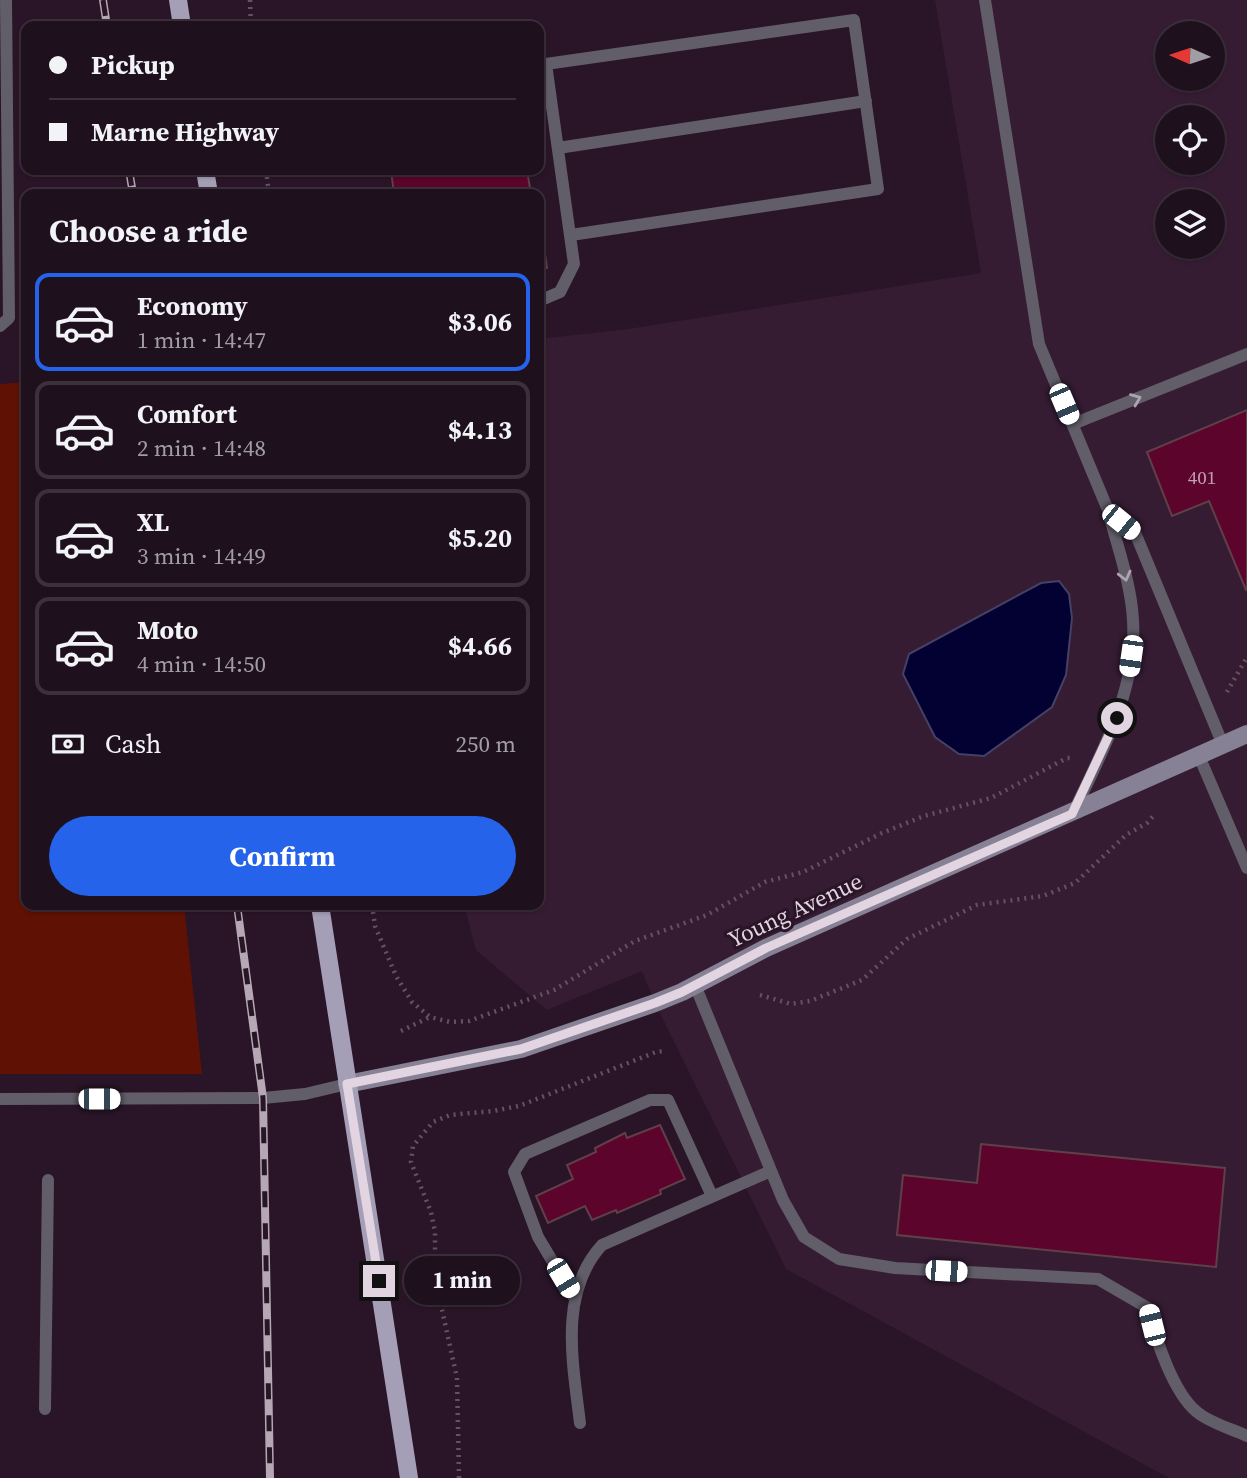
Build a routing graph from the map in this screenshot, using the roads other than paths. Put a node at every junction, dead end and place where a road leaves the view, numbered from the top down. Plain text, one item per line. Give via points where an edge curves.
1 (6, 0) edge
2 (178, 0) edge
3 (985, 0) edge
4 (181, 21) edge
5 (866, 100) junction
6 (558, 148) junction
7 (571, 235) junction
8 (544, 299) edge
9 (0, 326) edge
10 (1247, 354) edge
11 (1073, 424) junction
12 (1108, 510) junction
13 (1247, 734) edge
14 (1223, 746) junction
15 (1199, 756) junction
16 (1072, 814) junction
17 (1247, 868) edge
18 (321, 910) edge
19 (695, 985) junction
20 (347, 1084) junction
21 (0, 1098) edge
22 (771, 1171) junction
23 (48, 1180) dead end
24 (712, 1196) junction
25 (575, 1299) junction
26 (45, 1409) dead end
27 (580, 1423) dead end
28 (1247, 1436) edge
29 (409, 1478) edge

1 - 9 lane via 9,318
2 - 4 main road
3 - 11 lane via 1039,344
5 - 6 lane
5 - 6 lane via 854,20 546,64
5 - 7 lane via 878,189
6 - 7 lane
7 - 8 lane via 575,264 560,292
11 -> 10 lane
11 - 12 lane
12 - 14 lane via 1136,535
12 -> 16 lane via 1131,603 1133,640 1112,731
13 - 14 street, Young Avenue
14 - 15 street, Young Avenue
15 - 16 street, Young Avenue
15 - 17 lane
16 - 19 street, Young Avenue via 766,948
18 - 20 main road
19 - 20 street, Young Avenue via 521,1049
19 - 22 lane
20 - 21 lane via 263,1098
20 - 29 main road
22 - 24 lane
22 - 28 lane via 804,1237 839,1259 895,1268 1098,1279 1127,1293 1147,1308 1174,1380 1197,1412
23 - 26 lane
24 - 25 lane via 602,1245 588,1260
24 - 25 lane via 668,1100 650,1100 525,1154 514,1172 538,1237
25 - 27 lane via 571,1341

